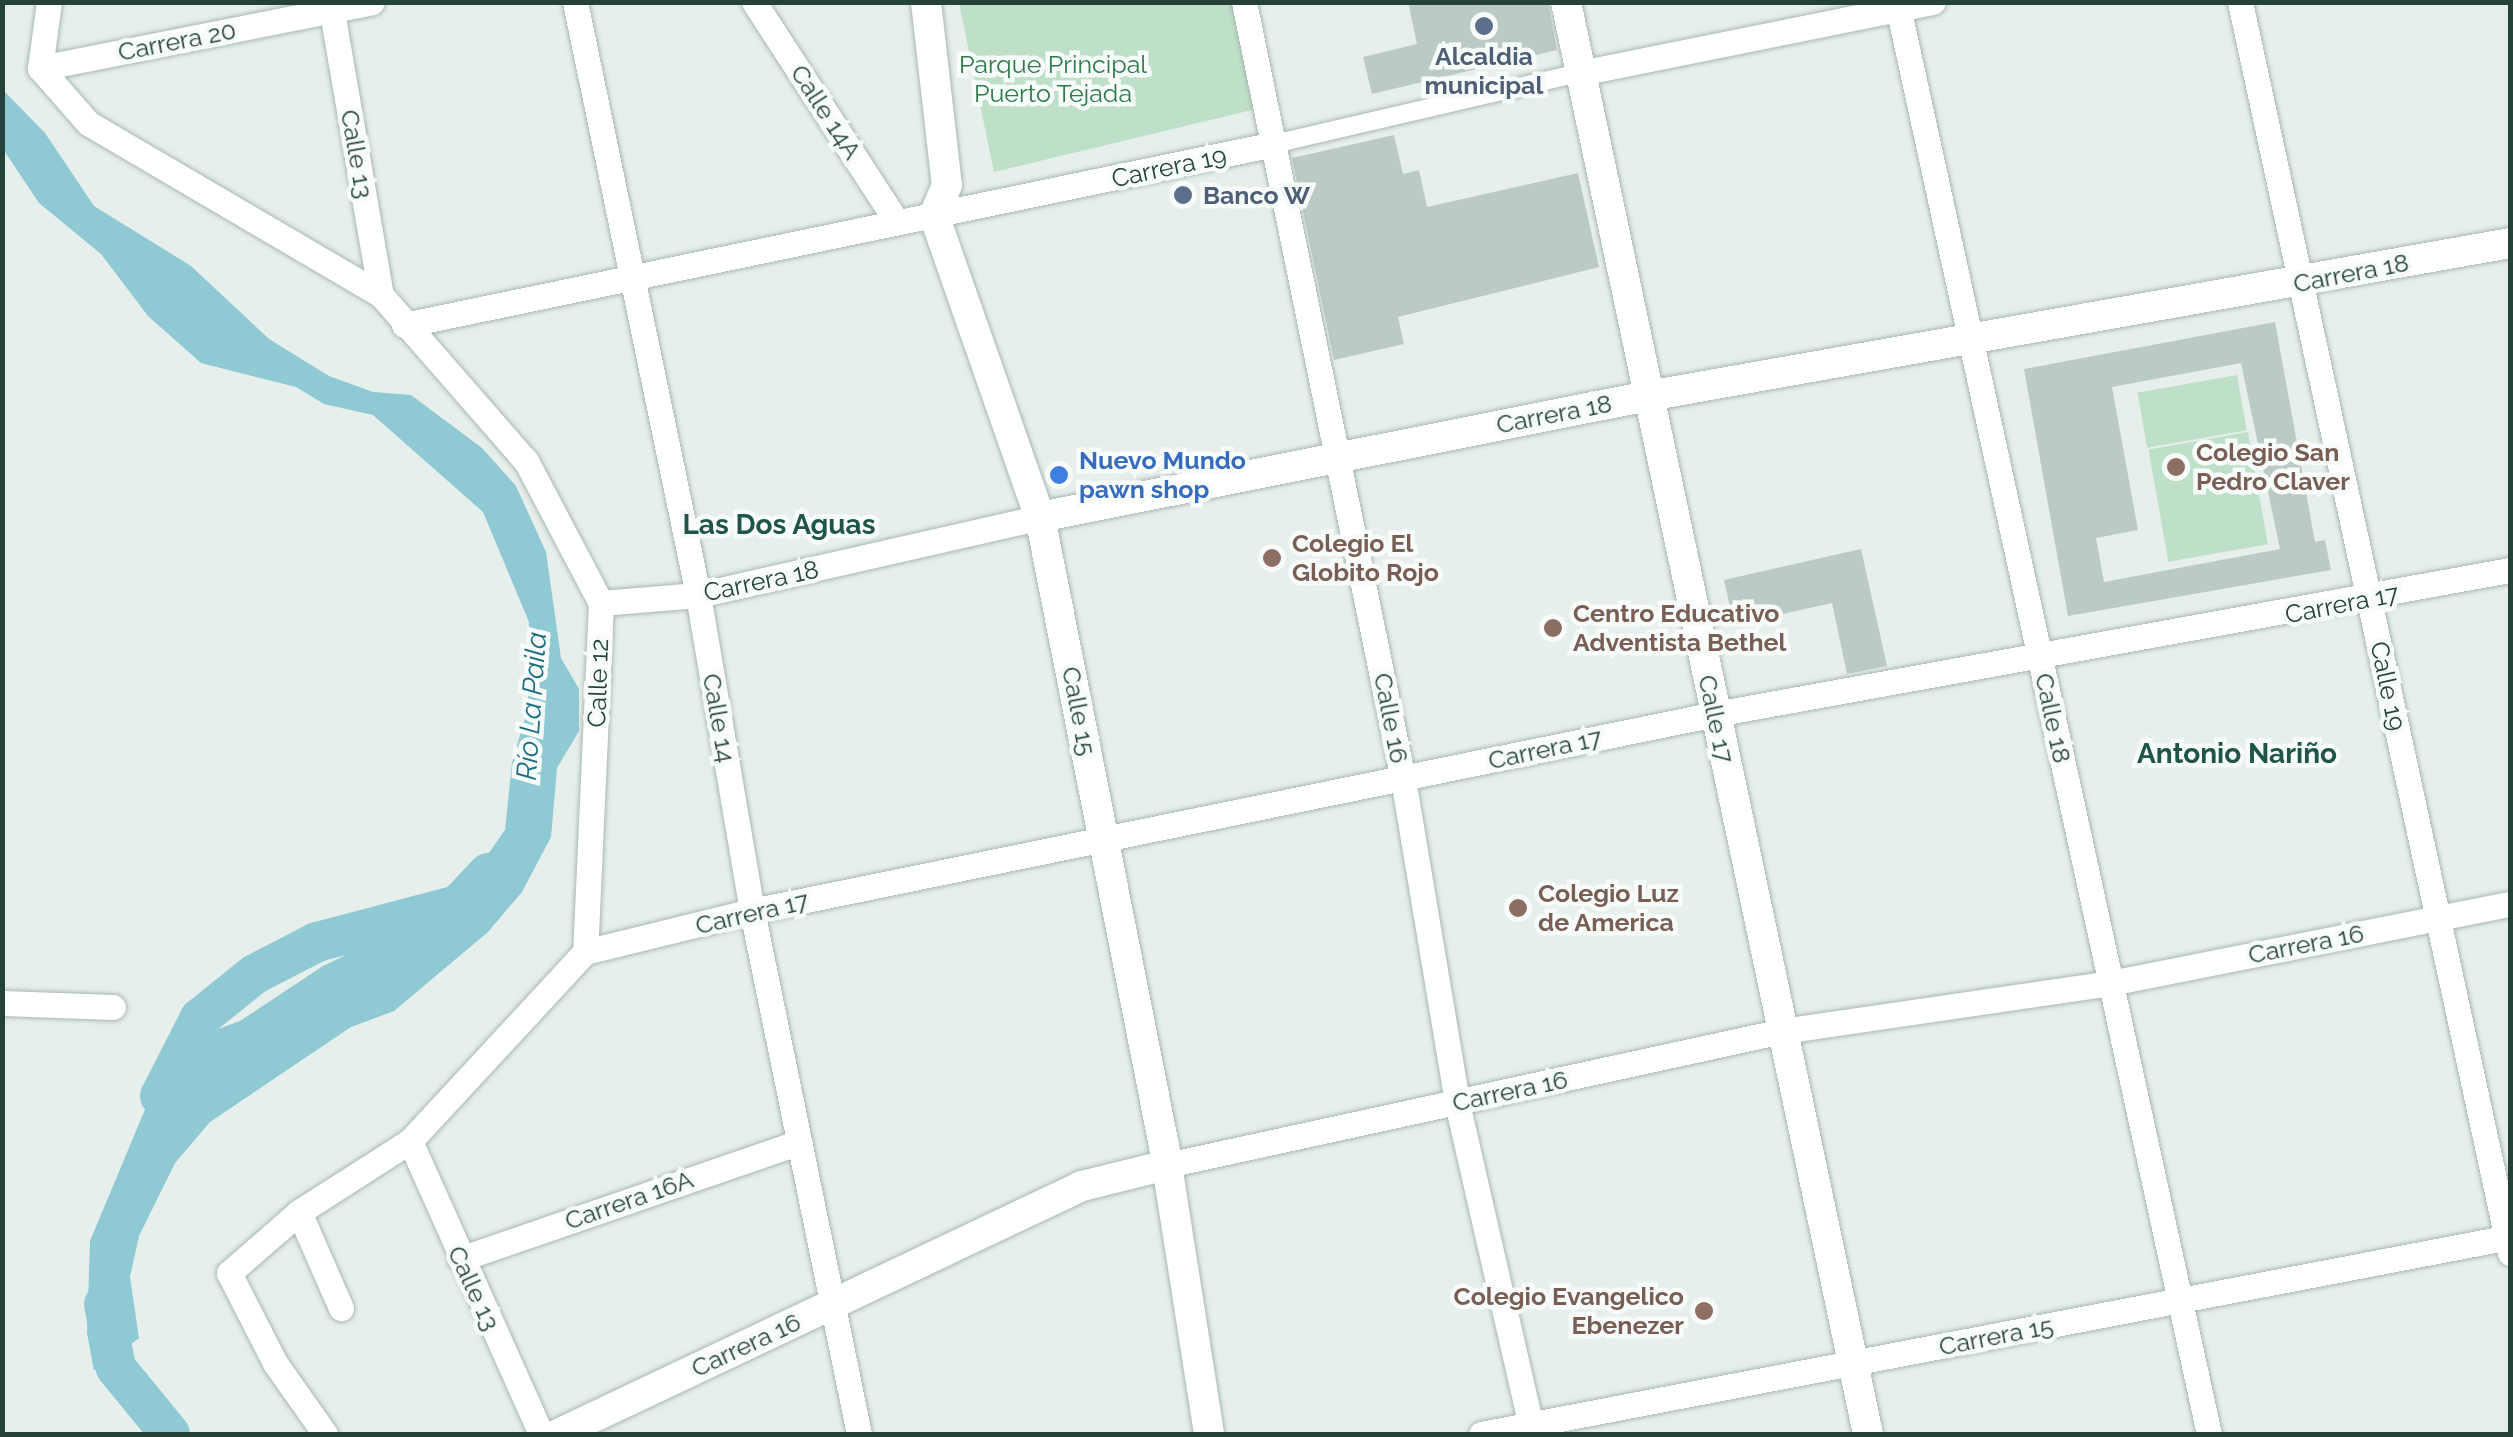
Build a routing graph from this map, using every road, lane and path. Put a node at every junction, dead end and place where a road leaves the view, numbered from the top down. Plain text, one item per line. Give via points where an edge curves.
1 (49, 2) edge
2 (372, 2) edge
3 (574, 2) edge
4 (754, 2) edge
5 (926, 2) edge
6 (1244, 2) edge
7 (1566, 2) edge
8 (1933, 2) edge
9 (2240, 2) edge
10 (1898, 6) edge
11 (271, 12) edge
12 (332, 12) junction
13 (40, 68) junction
14 (1580, 73) junction
15 (1274, 144) junction
16 (934, 215) junction
17 (897, 222) junction
18 (2510, 243) edge
19 (630, 282) junction
20 (2300, 282) junction
21 (382, 295) junction
22 (404, 325) junction
23 (1971, 342) junction
24 (1648, 396) junction
25 (1338, 456) junction
26 (1040, 517) junction
27 (2510, 570) edge
28 (698, 595) junction
29 (2369, 600) junction
30 (601, 604) junction
31 (2040, 660) junction
32 (1715, 714) junction
33 (1403, 779) junction
34 (1105, 839) junction
35 (2510, 904) edge
36 (752, 912) junction
37 (2438, 917) junction
38 (585, 952) junction
39 (2110, 983) junction
40 (2, 1002) edge
41 (114, 1007) dead end
42 (1782, 1032) junction
43 (1457, 1103) junction
44 (410, 1141) junction
45 (799, 1142) junction
46 (1167, 1164) junction
47 (298, 1212) junction
48 (2509, 1243) edge
49 (460, 1260) junction
50 (2179, 1301) junction
51 (830, 1305) junction
52 (341, 1308) dead end
53 (1853, 1365) junction
54 (1532, 1430) edge
55 (325, 1434) edge
56 (541, 1434) edge
57 (558, 1434) edge
58 (859, 1434) edge
59 (1209, 1434) edge
60 (1481, 1434) edge
61 (1868, 1434) edge
62 (2208, 1434) edge

1 - 13 street
2 - 12 street, Carrera 20
3 - 19 street, Calle 14
4 - 17 street, Calle 14A
5 - 16 street via 947,185
6 - 15 street, Calle 16
7 - 14 street, Calle 17
8 - 10 street, Carrera 19
9 - 20 street, Calle 19
10 - 14 street, Carrera 19
10 - 23 street, Calle 18
11 - 12 street, Carrera 20
11 - 13 street, Carrera 20
12 - 21 street, Calle 13
13 - 21 street, Calle 12 via 88,123
14 - 15 street, Carrera 19
14 - 24 street, Calle 17
15 - 16 street, Carrera 19
15 - 25 street, Calle 16
16 - 17 street, Carrera 19
16 - 26 street, Calle 15
17 - 19 street, Carrera 19
18 - 20 street, Carrera 18
19 - 22 street, Carrera 19
19 - 28 street, Calle 14
20 - 23 street, Carrera 18
20 - 29 street, Calle 19
21 - 22 street, Calle 12
22 - 30 street, Calle 12 via 526,461
23 - 24 street, Carrera 18
23 - 31 street, Calle 18
24 - 25 street, Carrera 18
24 - 32 street, Calle 17
25 - 26 street, Carrera 18
25 - 33 street, Calle 16
26 - 28 street, Carrera 18
26 - 34 street, Calle 15
27 - 29 street, Carrera 17
28 - 30 street, Carrera 18
28 - 36 street, Calle 14
29 - 31 street, Carrera 17
29 - 37 street, Calle 19
30 - 38 street, Calle 12
31 - 32 street, Carrera 17
31 - 39 street, Calle 18
32 - 33 street, Carrera 17
32 - 42 street, Calle 17
33 - 34 street, Carrera 17
33 - 43 street, Calle 16
34 - 36 street, Carrera 17
34 - 46 street, Calle 15
35 - 37 street, Carrera 16
36 - 38 street, Carrera 17
36 - 45 street, Calle 14
37 - 39 street, Carrera 16
37 - 48 street, Calle 19
38 - 44 street
39 - 42 street, Carrera 16
39 - 50 street, Calle 18
40 - 41 street
42 - 43 street, Carrera 16
42 - 53 street, Calle 17
43 - 46 street, Carrera 16
43 - 54 street, Calle 16
44 - 47 street
44 - 49 street, Calle 13
45 - 49 street, Carrera 16A
45 - 51 street, Calle 14
46 - 51 street, Carrera 16 via 1082,1186
46 - 59 street, Calle 15
47 - 52 street
47 - 55 street via 229,1273 275,1363
48 - 50 street, Carrera 15
49 - 56 street, Calle 13
50 - 53 street, Carrera 15
50 - 62 street, Calle 18
51 - 57 street, Carrera 16
51 - 58 street, Calle 14
53 - 54 street, Carrera 15
53 - 61 street, Calle 17
54 - 60 street, Carrera 15

